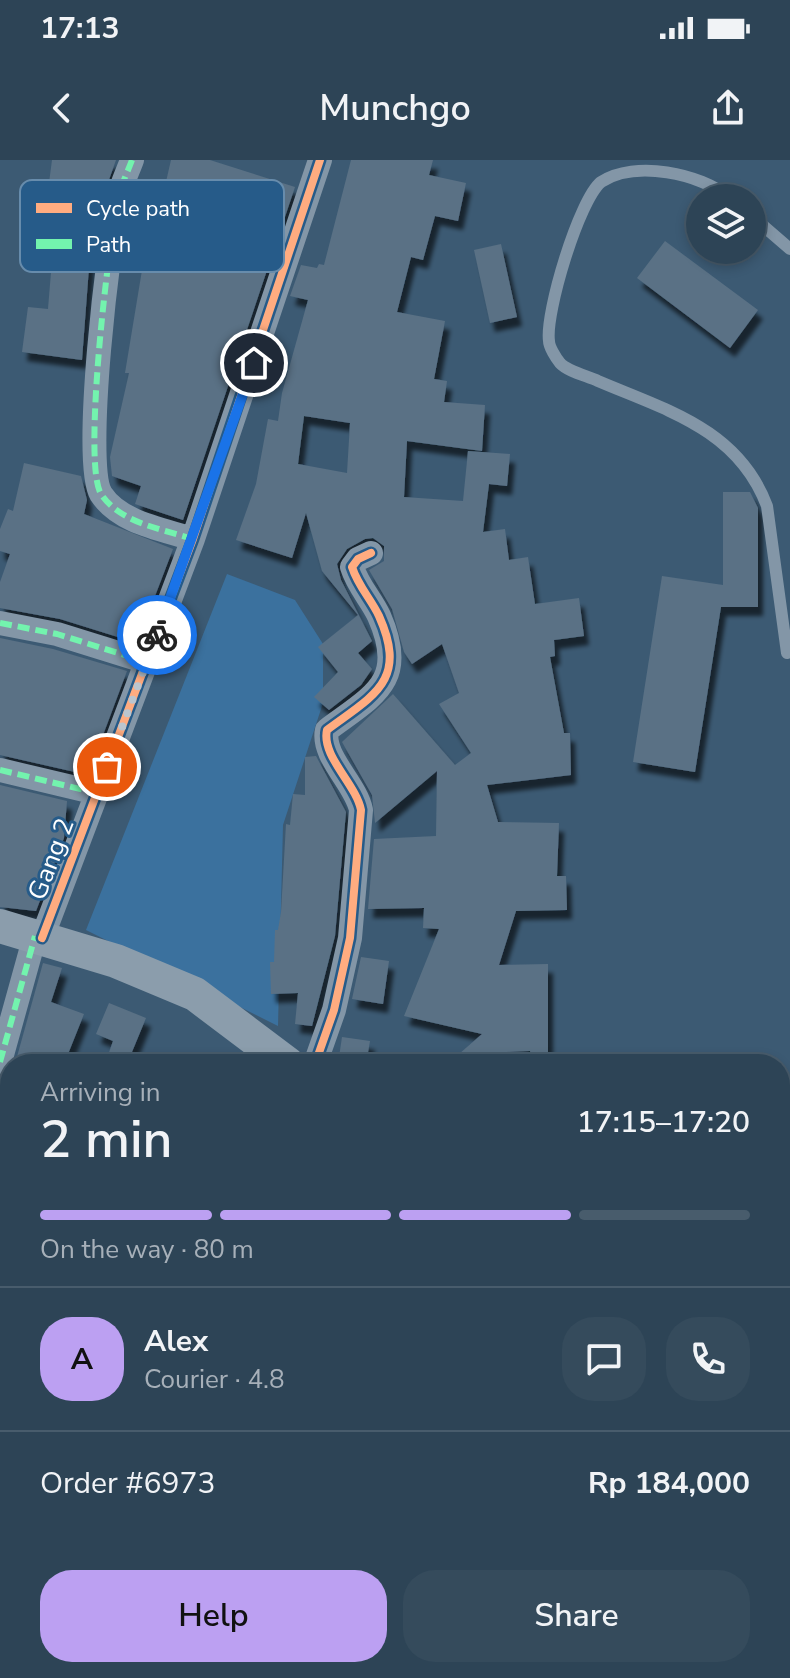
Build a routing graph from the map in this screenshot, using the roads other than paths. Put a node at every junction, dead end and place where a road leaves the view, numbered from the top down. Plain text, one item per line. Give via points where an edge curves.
1 (132, 160) edge
2 (320, 160) edge
3 (125, 180) edge
4 (709, 184) edge
5 (766, 228) edge
6 (790, 249) edge
7 (284, 267) edge
8 (107, 272) edge
9 (282, 272) edge
10 (193, 539) junction
11 (371, 553) dead end
12 (0, 623) edge
13 (787, 653) dead end
14 (147, 662) junction
15 (0, 770) edge
16 (97, 793) junction
17 (0, 926) edge
18 (38, 937) junction
19 (2, 1054) edge
20 (275, 1054) edge
21 (319, 1054) edge

1 - 3 street
2 - 7 street, Gang 2
4 - 13 lane via 679,170 625,171 602,181 576,225 555,296 548,343 561,365 681,414 715,436 760,488 767,506
5 - 6 lane
8 - 10 street via 95,417 100,492 117,512
9 - 10 street, Gang 2
10 - 14 street, Gang 2
11 - 21 street via 352,567 378,615 390,671 379,691 326,735 361,810 350,938
12 - 14 street
14 - 16 street, Gang 2
15 - 16 street
16 - 18 street, Gang 2
17 - 18 street
18 - 19 street, Gang 2
18 - 20 street via 116,961 195,994

